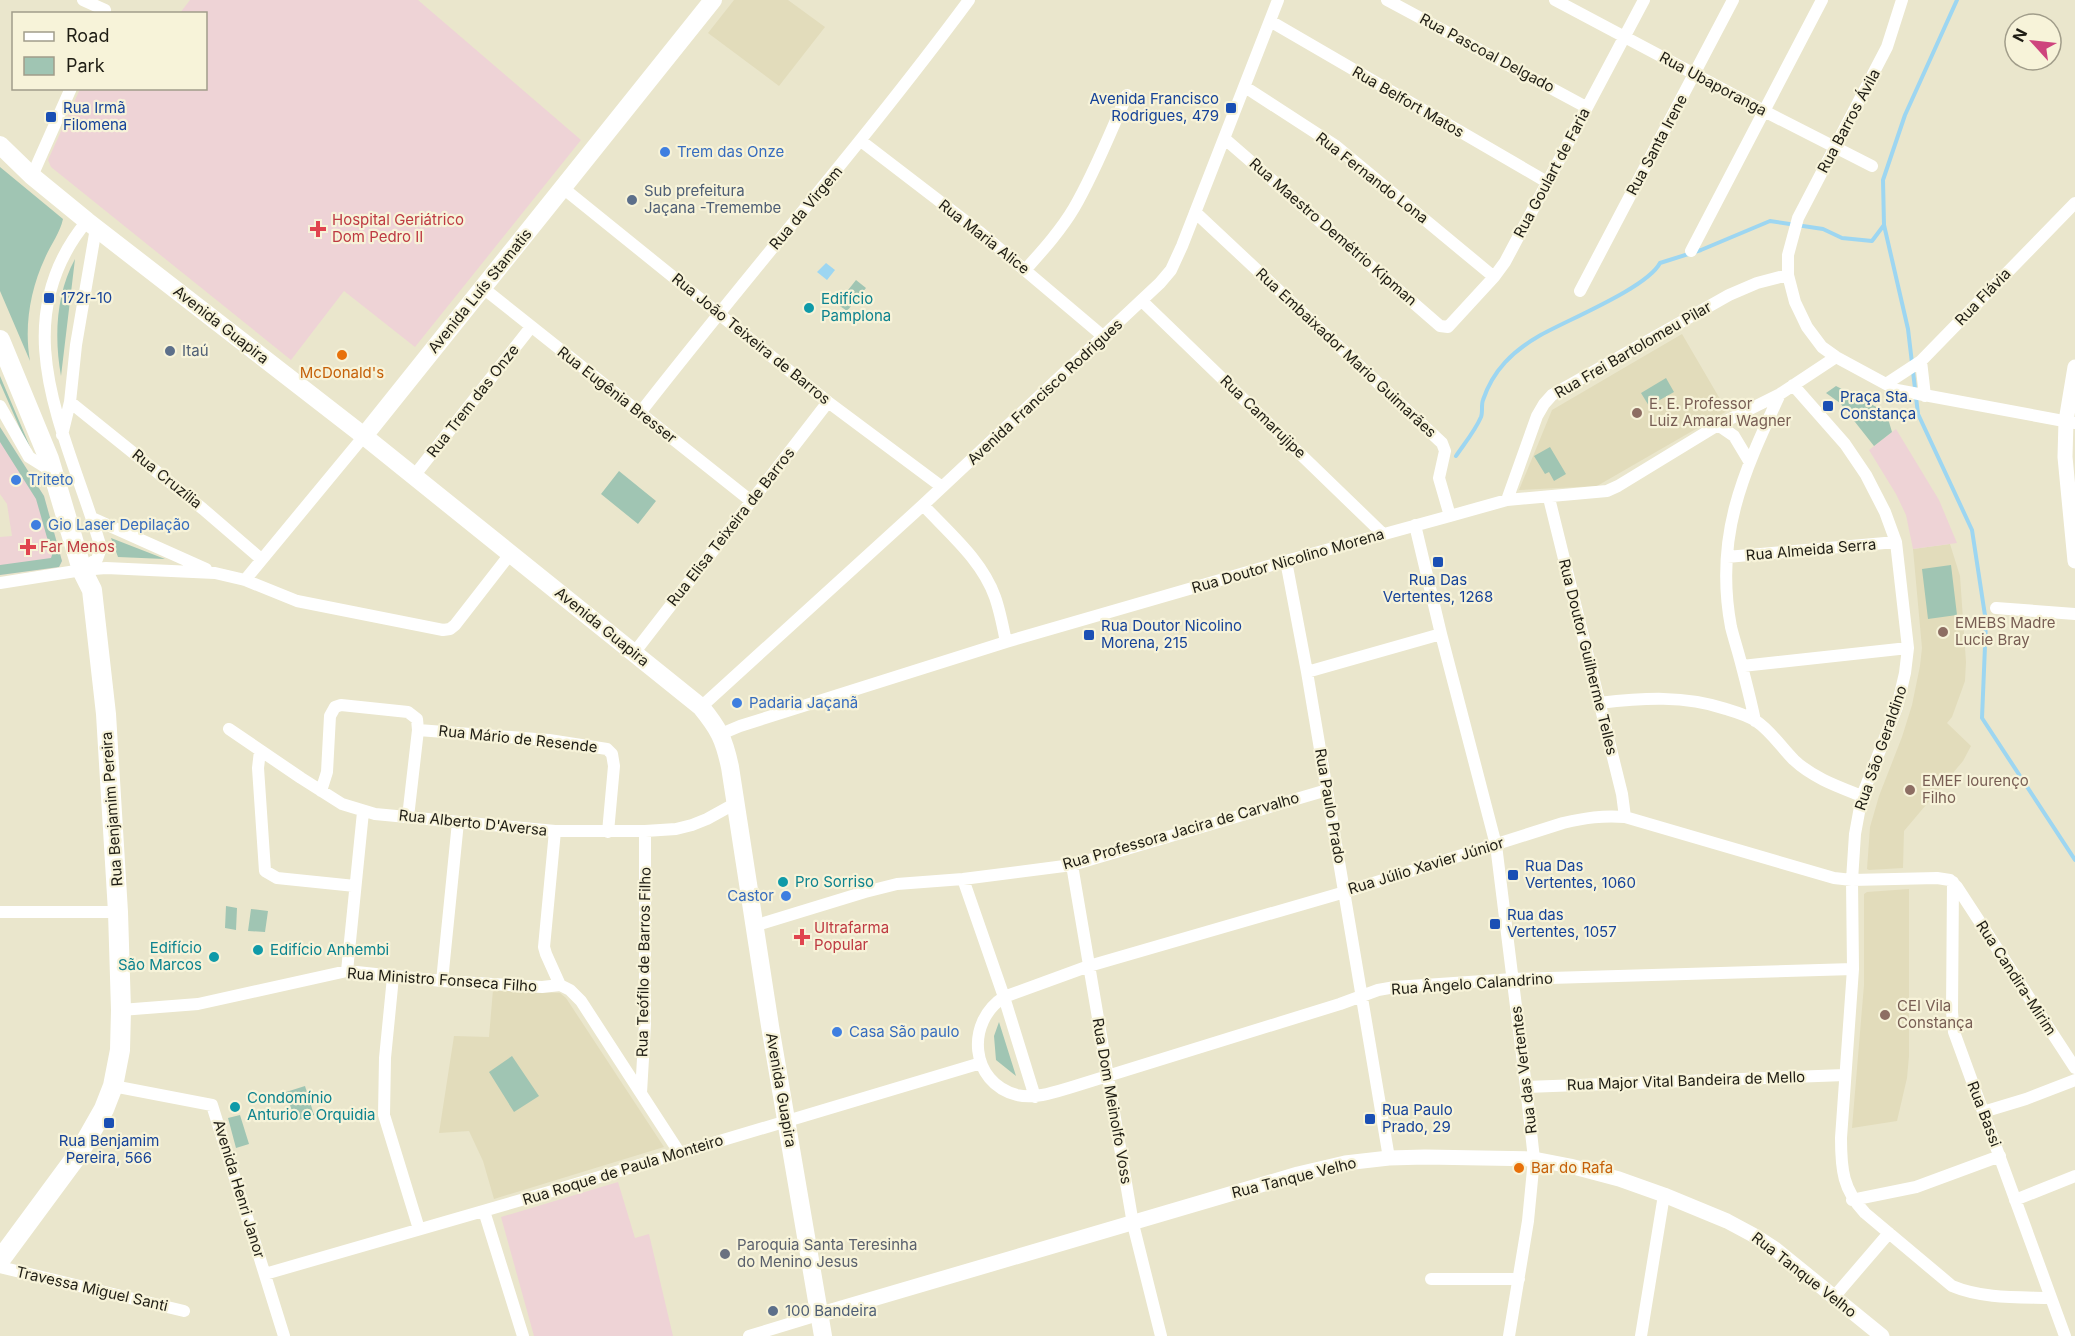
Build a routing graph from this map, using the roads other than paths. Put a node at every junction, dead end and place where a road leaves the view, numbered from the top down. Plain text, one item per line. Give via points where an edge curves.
1 (83, 0) edge
2 (713, 0) edge
3 (969, 0) edge
4 (1278, 0) edge
5 (1387, 0) edge
6 (1555, 0) edge
7 (1644, 0) edge
8 (1733, 0) edge
9 (1822, 0) edge
10 (1902, 0) edge
11 (107, 8) edge
12 (1270, 21) junction
13 (1625, 37) junction
14 (1695, 73) junction
15 (1245, 87) junction
16 (70, 90) edge
17 (1127, 95) dead end
18 (1586, 107) junction
19 (1764, 111) junction
20 (1225, 139) junction
21 (861, 141) junction
22 (0, 145) edge
23 (1835, 147) junction
24 (1872, 166) dead end
25 (32, 176) junction
26 (1547, 182) junction
27 (563, 188) junction
28 (2075, 203) edge
29 (1195, 212) junction
30 (92, 224) junction
31 (1691, 251) dead end
32 (1026, 269) junction
33 (1788, 275) junction
34 (1494, 277) junction
35 (483, 288) junction
36 (1580, 291) dead end
37 (1142, 301) junction
38 (719, 312) junction
39 (1440, 326) joint
40 (531, 327) junction
41 (1104, 337) junction
42 (0, 340) edge
43 (1836, 357) junction
44 (1920, 361) junction
45 (2075, 367) edge
46 (1793, 385) junction
47 (1891, 387) junction
48 (1780, 394) junction
49 (1923, 396) junction
50 (70, 402) junction
51 (828, 402) junction
52 (0, 406) edge
53 (640, 413) junction
54 (2071, 422) edge
55 (1718, 425) junction
56 (62, 436) junction
57 (364, 436) junction
58 (1749, 461) junction
59 (53, 472) junction
60 (414, 476) junction
61 (942, 487) junction
62 (1549, 498) junction
63 (1507, 500) junction
64 (751, 501) junction
65 (923, 505) junction
66 (1450, 516) junction
67 (92, 519) junction
68 (1416, 525) junction
69 (1383, 534) junction
70 (1896, 542) junction
71 (511, 553) junction
72 (1727, 557) junction
73 (261, 559) junction
74 (1286, 561) junction
75 (2075, 561) edge
76 (82, 570) junction
77 (215, 573) junction
78 (244, 580) junction
79 (0, 583) edge
80 (1996, 608) dead end
81 (2075, 614) edge
82 (1441, 634) junction
83 (1006, 642) junction
84 (1908, 648) junction
85 (634, 653) junction
86 (1742, 666) junction
87 (1307, 672) junction
88 (1599, 703) junction
89 (701, 706) junction
90 (1755, 721) junction
91 (229, 729) dead end
92 (418, 730) junction
93 (721, 734) junction
94 (260, 751) junction
95 (1327, 790) junction
96 (321, 791) junction
97 (1862, 796) junction
98 (736, 803) junction
99 (363, 812) junction
100 (408, 817) junction
101 (1625, 817) junction
102 (458, 822) junction
103 (555, 831) junction
104 (645, 831) junction
105 (608, 832) junction
106 (1496, 844) junction
107 (1072, 865) junction
108 (963, 879) junction
109 (1852, 880) junction
110 (1955, 884) junction
111 (355, 886) junction
112 (1345, 892) junction
113 (0, 912) edge
114 (118, 912) junction
115 (754, 926) junction
116 (1089, 966) junction
117 (1853, 969) junction
118 (347, 971) junction
119 (393, 977) junction
120 (1513, 979) junction
121 (442, 981) junction
122 (560, 985) junction
123 (1362, 996) junction
124 (1004, 997) junction
125 (122, 1010) junction
126 (981, 1063) junction
127 (2075, 1068) edge
128 (1108, 1075) junction
129 (1845, 1075) junction
130 (2075, 1080) edge
131 (113, 1086) junction
132 (1526, 1087) junction
133 (641, 1093) junction
134 (1035, 1096) junction
135 (1983, 1112) junction
136 (788, 1121) junction
137 (679, 1152) junction
138 (2000, 1156) junction
139 (1389, 1158) junction
140 (1534, 1159) junction
141 (2075, 1176) edge
142 (1664, 1195) junction
143 (1852, 1200) junction
144 (2015, 1200) junction
145 (484, 1211) junction
146 (1133, 1224) junction
147 (419, 1229) junction
148 (1889, 1233) junction
149 (0, 1260) edge
150 (0, 1267) edge
151 (265, 1274) junction
152 (1431, 1279) dead end
153 (1519, 1279) junction
154 (1834, 1297) junction
155 (2051, 1298) junction
156 (184, 1311) dead end
157 (818, 1315) junction
158 (284, 1336) edge
159 (523, 1336) edge
160 (749, 1336) edge
161 (823, 1336) edge
162 (1161, 1336) edge
163 (1509, 1336) edge
164 (1641, 1336) edge
165 (1882, 1336) edge
166 (2065, 1336) edge

1 - 11 street
2 - 27 main road, Avenida Luís Stamatis
3 - 21 street, Rua da Virgem
4 - 12 street, Avenida Francisco Rodrigues
5 - 18 street, Rua Pascoal Delgado
6 - 13 street, Rua Ubaporanga
7 - 13 street, Rua Goulart de Faria
8 - 14 street, Rua Santa Irene
9 - 19 street
10 - 23 street, Rua Barros Ávila via 1887,47
12 - 15 street, Avenida Francisco Rodrigues
12 - 26 street, Rua Belfort Matos
13 - 14 street, Rua Ubaporanga
13 - 18 street, Rua Goulart de Faria
14 - 19 street, Rua Ubaporanga
14 - 36 street, Rua Santa Irene
15 - 20 street, Avenida Francisco Rodrigues
15 - 34 street, Rua Fernando Lona via 1336,146
16 - 25 street
17 - 32 street via 1074,209
18 - 26 street, Rua Goulart de Faria
19 - 23 street, Rua Ubaporanga
19 - 31 street
20 - 29 street, Avenida Francisco Rodrigues
20 - 39 street, Rua Maestro Demétrio Kipman
21 - 32 street, Rua Maria Alice
21 - 38 street, Rua da Virgem
22 - 25 main road, Avenida Guapira
23 - 24 street, Rua Ubaporanga
23 - 33 street, Rua Barros Ávila via 1798,218 1791,240
25 - 30 main road, Avenida Guapira
26 - 34 street, Rua Goulart de Faria
27 - 35 main road, Avenida Luís Stamatis
27 - 38 street, Rua João Teixeira de Barros
28 - 44 street, Rua Flávia
29 - 37 street, Avenida Francisco Rodrigues via 1171,270
29 - 66 street, Rua Embaixador Mario Guimarães via 1442,443 1445,451 1439,478
30 - 50 street
30 - 56 street via 72,238 45,302 44,355
30 - 57 main road, Avenida Guapira
32 - 41 street, Rua Maria Alice
33 - 43 street via 1807,327
33 - 63 street, Rua Frei Bartolomeu Pilar via 1730,295 1552,395 1537,416
34 - 39 street, Rua Goulart de Faria via 1454,323
35 - 40 street, Rua Eugênia Bresser
35 - 57 main road, Avenida Luís Stamatis
37 - 41 street, Avenida Francisco Rodrigues
37 - 69 street, Rua Camarujipe
38 - 51 street, Rua João Teixeira de Barros
38 - 53 street, Rua da Virgem
40 - 53 street, Rua Eugênia Bresser
40 - 60 street, Rua Trem das Onze
41 - 61 street, Avenida Francisco Rodrigues
42 - 59 main road, Rua Benjamim Pereira
43 - 46 street, Rua Doutor Nicolino Morena
43 - 47 street
44 - 47 street, Rua Flávia via 1897,377
44 - 49 street
45 - 54 street
46 - 48 street, Rua Doutor Nicolino Morena
46 - 70 street, Rua São Geraldino via 1845,444 1866,475
47 - 49 street
48 - 55 street, Rua Doutor Nicolino Morena
48 - 58 street
49 - 54 street
50 - 56 street
50 - 73 street, Rua Cruzília
51 - 61 street, Rua João Teixeira de Barros
51 - 64 street, Rua Elisa Teixeira de Barros
52 - 59 street via 29,457
53 - 64 street, Rua Eugênia Bresser
54 - 75 street via 2065,457
55 - 58 street via 1734,436
55 - 62 street, Rua Doutor Nicolino Morena via 1618,486 1595,494
56 - 67 street
57 - 60 main road, Avenida Guapira
57 - 73 street, Avenida Luís Stamatis
58 - 72 street via 1731,519
59 - 76 main road, Rua Benjamim Pereira
60 - 71 main road, Avenida Guapira
61 - 65 street, Avenida Francisco Rodrigues
62 - 63 street, Rua Doutor Nicolino Morena
62 - 88 street, Rua Doutor Guilherme Telles
63 - 66 street, Rua Doutor Nicolino Morena
64 - 85 street, Rua Elisa Teixeira de Barros
65 - 83 street via 973,559 987,581
65 - 89 street, Avenida Francisco Rodrigues
66 - 68 street, Rua Doutor Nicolino Morena
67 - 76 street via 101,548 97,559
67 - 77 street
68 - 69 street, Rua Doutor Nicolino Morena
68 - 82 street, Rua das Vertentes
69 - 74 street, Rua Doutor Nicolino Morena
70 - 72 street, Rua Almeida Serra
70 - 84 street, Rua São Geraldino
71 - 78 street via 455,625 443,630 297,601
71 - 85 main road, Avenida Guapira
72 - 86 street via 1729,612
73 - 78 street, Avenida Luís Stamatis
74 - 83 street, Rua Doutor Nicolino Morena
74 - 87 street, Rua Paulo Prado
76 - 77 street
76 - 79 street
76 - 114 main road, Rua Benjamim Pereira via 92,590 106,714
77 - 78 street
80 - 81 street
82 - 87 street
82 - 106 street, Rua das Vertentes
83 - 93 street, Rua Doutor Nicolino Morena
84 - 86 street
84 - 97 street, Rua São Geraldino via 1897,707
85 - 89 main road, Avenida Guapira
86 - 90 street
87 - 95 street, Rua Paulo Prado
88 - 90 street via 1639,698 1690,700
88 - 101 street, Rua Doutor Guilherme Telles
89 - 93 main road, Avenida Guapira
90 - 97 street via 1807,770
91 - 94 street, Rua Alberto D'Aversa
92 - 96 street, Rua Mário de Resende via 417,719 408,712 335,707 330,716 327,772
92 - 100 street
92 - 105 street, Rua Mário de Resende via 607,749 614,765
93 - 98 main road, Avenida Guapira
94 - 96 street, Rua Alberto D'Aversa
94 - 111 street via 265,871 277,878
95 - 107 street, Rua Professora Jacira de Carvalho
95 - 112 street, Rua Paulo Prado
96 - 99 street, Rua Alberto D'Aversa
97 - 109 street, Rua São Geraldino
98 - 104 street, Rua Alberto D'Aversa via 676,830
98 - 115 main road, Avenida Guapira
99 - 100 street, Rua Alberto D'Aversa
99 - 111 street
100 - 102 street, Rua Alberto D'Aversa
101 - 106 street, Rua Júlio Xavier Júnior via 1594,816
101 - 109 street, Rua Júlio Xavier Júnior
102 - 103 street, Rua Alberto D'Aversa
102 - 121 street
103 - 105 street, Rua Alberto D'Aversa
103 - 122 street via 544,947
104 - 105 street, Rua Alberto D'Aversa
104 - 133 street, Rua Teófilo de Barros Filho
106 - 112 street, Rua Júlio Xavier Júnior
106 - 120 street, Rua das Vertentes
107 - 108 street, Rua Professora Jacira de Carvalho
107 - 116 street, Rua Dom Meinolfo Voss
108 - 115 street, Rua Professora Jacira de Carvalho via 897,884
108 - 124 street
109 - 110 street, Rua Júlio Xavier Júnior via 1937,878
109 - 117 street, Rua São Geraldino
110 - 127 street, Rua Candira-Mirim
110 - 135 street, Rua Bassi via 1954,1032
111 - 118 street
112 - 116 street, Rua Júlio Xavier Júnior
112 - 123 street, Rua Paulo Prado
113 - 114 street
114 - 125 main road, Rua Benjamim Pereira
115 - 136 main road, Avenida Guapira
116 - 124 street, Rua Júlio Xavier Júnior
116 - 128 street, Rua Dom Meinolfo Voss
117 - 120 street, Rua Ângelo Calandrino
117 - 129 street, Rua São Geraldino
118 - 119 street, Rua Ministro Fonseca Filho
118 - 125 street, Rua Ministro Fonseca Filho via 198,1004
119 - 121 street, Rua Ministro Fonseca Filho
119 - 147 street via 384,1115
120 - 123 street, Rua Ângelo Calandrino via 1411,985
120 - 132 street, Rua das Vertentes
121 - 122 street, Rua Ministro Fonseca Filho
122 - 133 street via 581,1001
123 - 128 street, Rua Ângelo Calandrino
123 - 139 street, Rua Paulo Prado
124 - 126 street via 989,1009 980,1026 977,1044
124 - 134 street
125 - 131 main road, Rua Benjamim Pereira
126 - 134 street via 990,1078 1004,1089 1020,1096
126 - 136 street, Rua Roque de Paula Monteiro
128 - 134 street, Rua Ângelo Calandrino
128 - 146 street, Rua Dom Meinolfo Voss
129 - 132 street, Rua Major Vital Bandeira de Mello
129 - 143 street, Rua São Geraldino via 1841,1158
130 - 135 street
131 - 149 main road, Rua Benjamim Pereira via 80,1153
131 - 151 street, Avenida Henri Janor via 212,1105
132 - 140 street, Rua das Vertentes
133 - 137 street
135 - 138 street, Rua Bassi
136 - 137 street, Rua Roque de Paula Monteiro
136 - 157 main road, Avenida Guapira
137 - 145 street, Rua Roque de Paula Monteiro
138 - 143 street via 1916,1187
138 - 144 street, Rua Bassi
139 - 140 street, Rua Tanque Velho
139 - 146 street, Rua Tanque Velho via 1298,1174
140 - 142 street, Rua Tanque Velho via 1619,1179
140 - 153 street, Rua das Vertentes
141 - 144 street
142 - 154 street, Rua Tanque Velho via 1755,1236
142 - 164 street
143 - 148 street, Rua São Geraldino
144 - 155 street, Rua Bassi
145 - 147 street, Rua Roque de Paula Monteiro
145 - 159 street
146 - 157 street, Rua Tanque Velho
146 - 162 street, Rua Dom Meinolfo Voss
147 - 151 street, Rua Roque de Paula Monteiro
148 - 154 street
148 - 155 street, Rua São Geraldino via 1953,1286 1965,1291
150 - 156 street, Travessa Miguel Santi
151 - 158 street, Avenida Henri Janor
152 - 153 street
153 - 163 street, Rua das Vertentes
154 - 165 street, Rua Tanque Velho
155 - 166 street, Rua Bassi
157 - 160 street, Rua Tanque Velho
157 - 161 main road, Avenida Guapira

